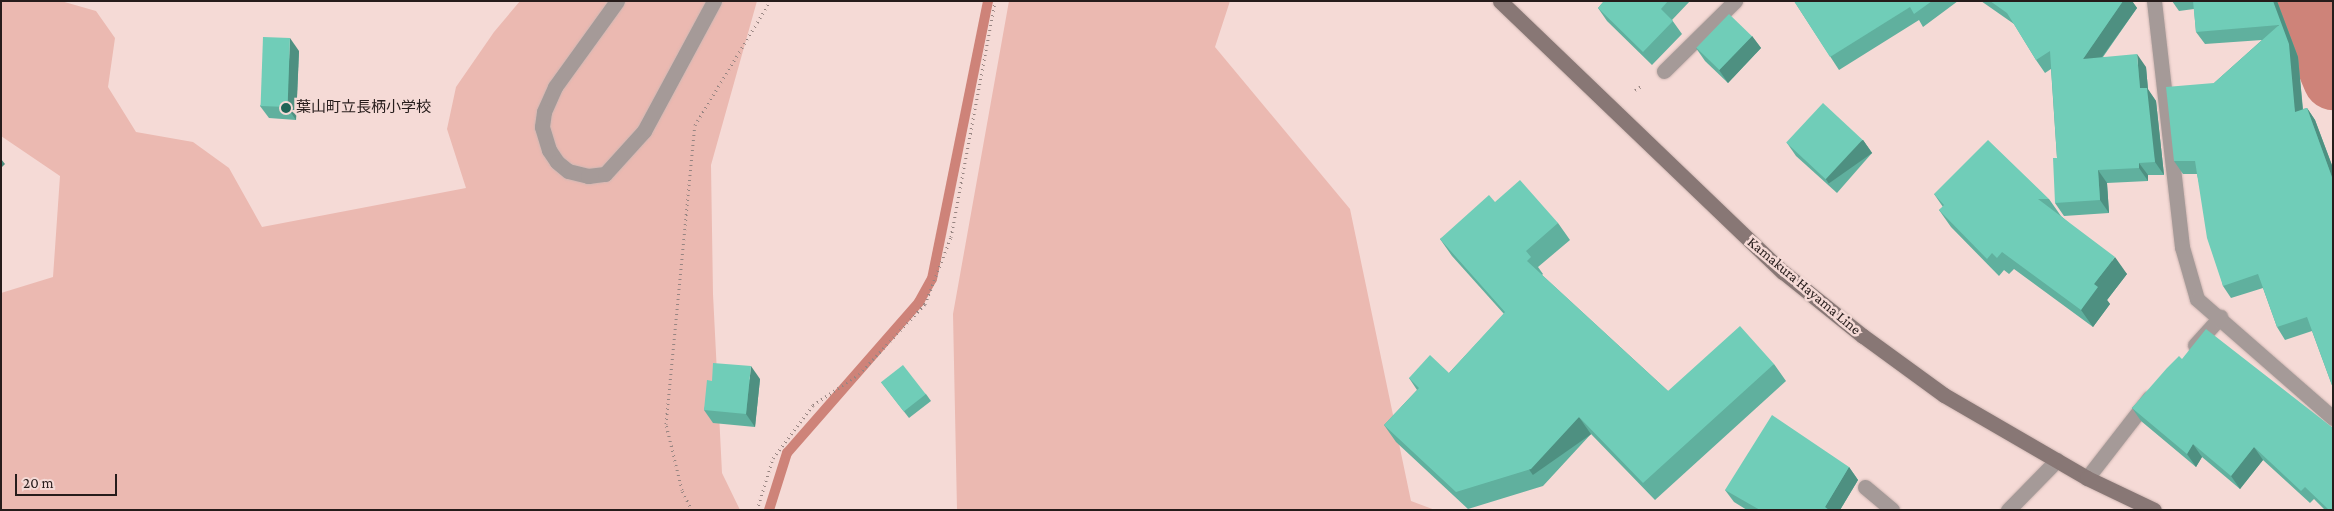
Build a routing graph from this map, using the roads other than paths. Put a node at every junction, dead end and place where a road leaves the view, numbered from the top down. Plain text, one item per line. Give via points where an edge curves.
1 (618, 1) edge
2 (714, 1) edge
3 (1500, 1) edge
4 (1735, 1) edge
5 (2154, 1) edge
6 (1664, 71) dead end
7 (2220, 317) junction
8 (2188, 354) edge
9 (2162, 383) edge
10 (2333, 418) edge
11 (2056, 460) junction
12 (2087, 478) junction
13 (1865, 487) dead end
14 (1892, 510) edge
15 (2008, 510) edge
16 (2154, 510) edge

1 - 2 street via 555,87 544,112 542,127 549,150 557,162 568,171 588,176 605,174 644,131
3 - 11 main road, Kamakura Hayama Line via 1783,272 1944,395
4 - 6 street
5 - 7 street via 2182,247 2196,299
7 - 8 street
7 - 10 street
9 - 12 street via 2123,427
11 - 12 main road, Kamakura Hayama Line
11 - 15 street
12 - 16 main road, Kamakura Hayama Line
13 - 14 street

